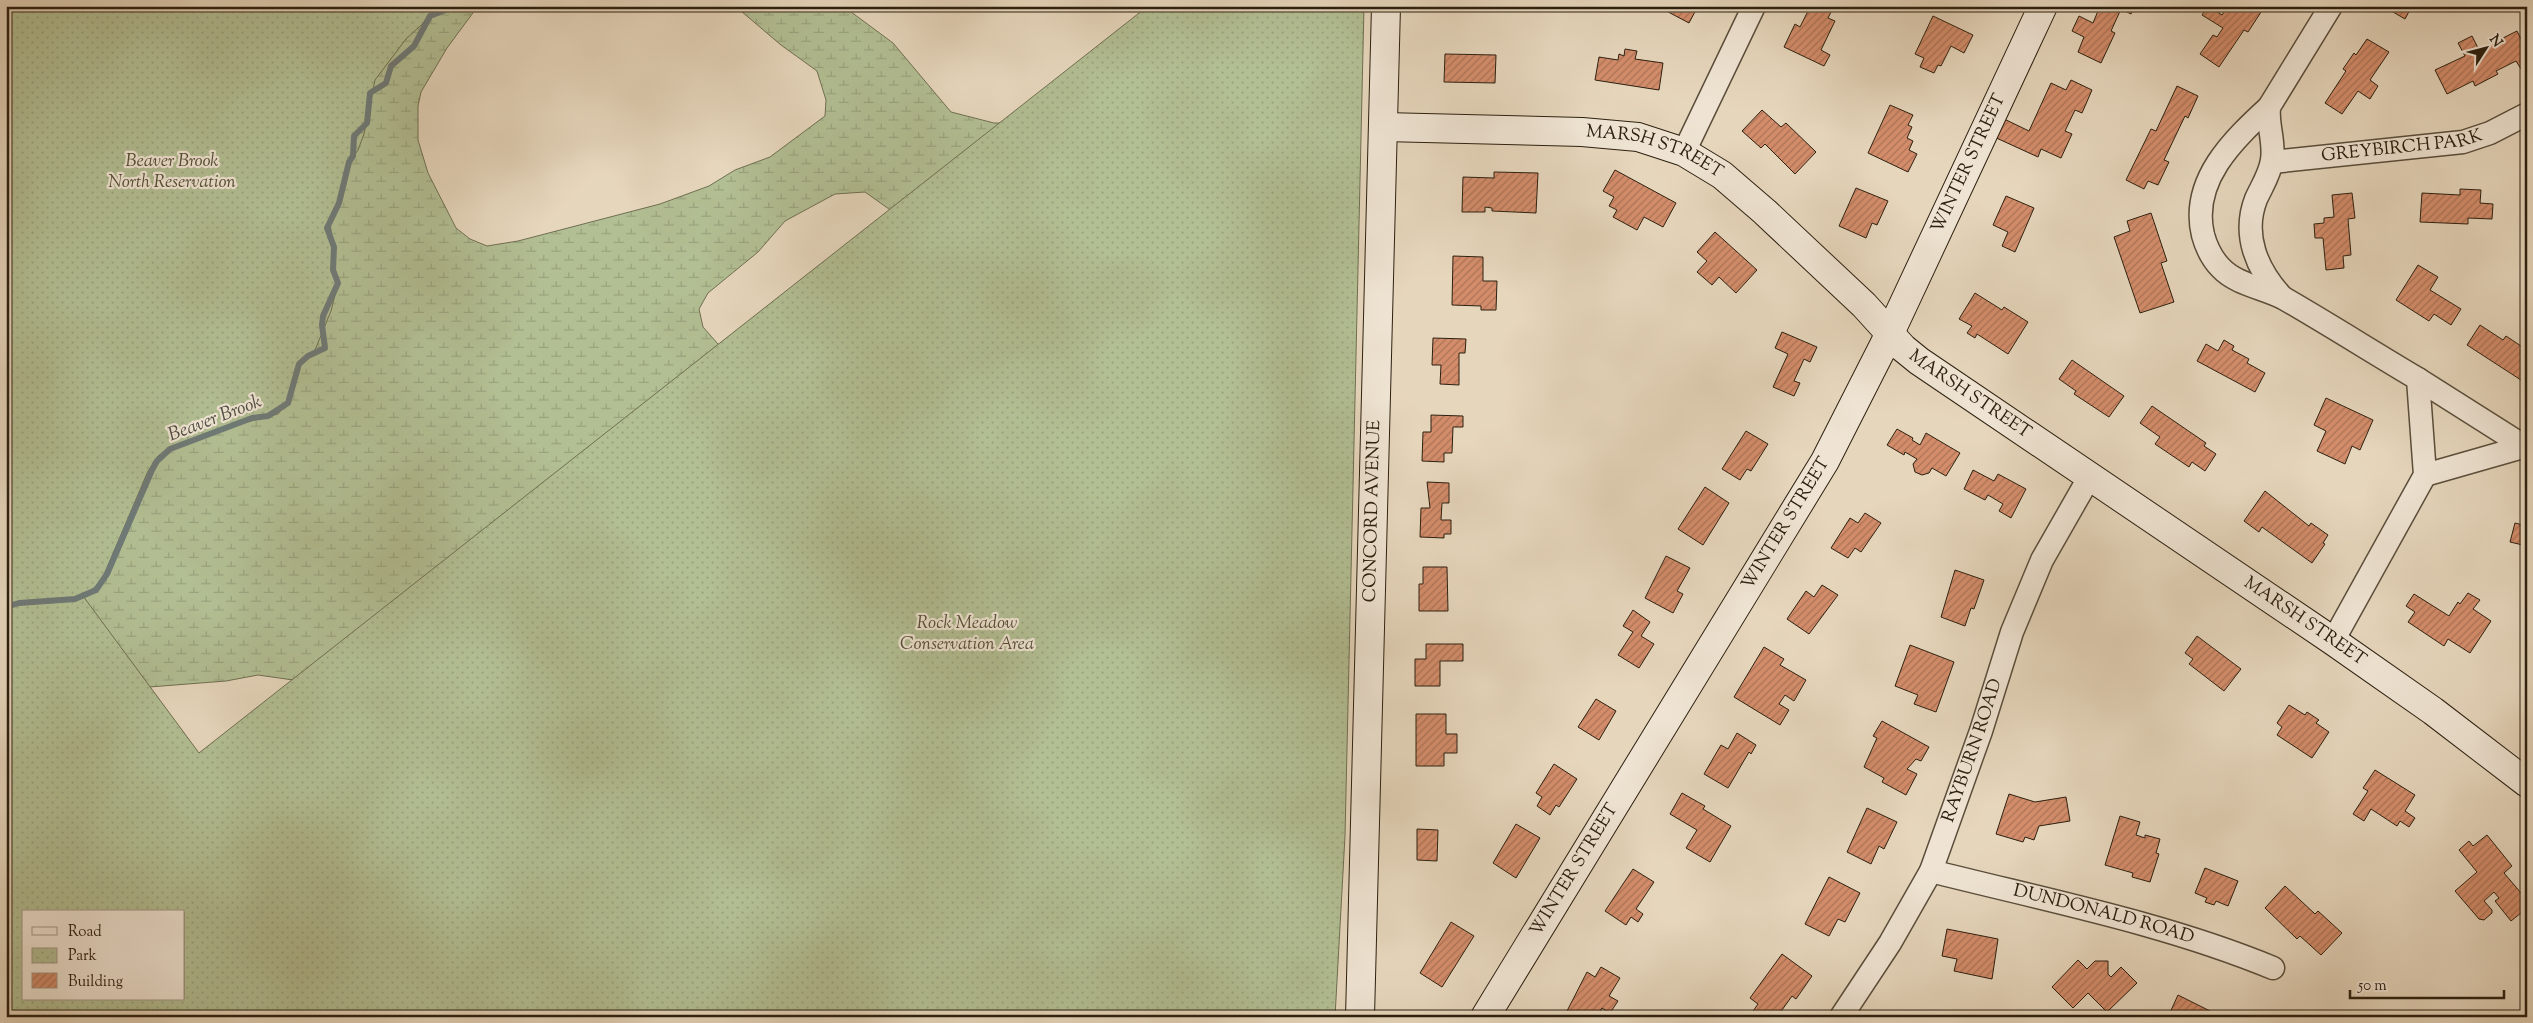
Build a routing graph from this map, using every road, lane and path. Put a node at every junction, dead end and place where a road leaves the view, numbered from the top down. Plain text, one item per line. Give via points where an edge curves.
1 (1386, 6) edge
2 (1754, 6) edge
3 (2043, 6) edge
4 (2331, 6) edge
5 (2269, 107) junction
6 (2525, 118) edge
7 (1384, 127) junction
8 (1684, 152) junction
9 (2272, 162) junction
10 (2282, 298) junction
11 (1890, 333) junction
12 (2418, 379) junction
13 (2525, 448) edge
14 (2424, 474) junction
15 (2090, 476) junction
16 (2332, 641) junction
17 (2527, 783) edge
18 (1931, 871) junction
19 (2273, 968) dead end
20 (1360, 1017) edge
21 (1485, 1017) edge
22 (1841, 1017) edge

1 - 7 main road, CONCORD AVENUE
2 - 8 street
3 - 11 main road, WINTER STREET
4 - 5 street
5 - 9 street via 2274,150
5 - 10 street via 2233,142 2210,175 2202,200 2201,226 2205,242 2221,268 2231,276
6 - 9 street, GREYBIRCH PARK via 2463,142
7 - 8 main road, MARSH STREET via 1582,132 1638,137
7 - 20 main road, CONCORD AVENUE
8 - 11 main road, MARSH STREET via 1722,175 1765,212
9 - 10 street via 2250,219 2251,235 2259,266
10 - 12 street
11 - 15 main road, MARSH STREET via 1918,361
11 - 21 main road, WINTER STREET via 1806,495
12 - 13 street
12 - 14 street
13 - 14 street
14 - 16 street
15 - 16 main road, MARSH STREET
15 - 18 street, RAYBURN ROAD via 2042,560 2012,632
16 - 17 main road, MARSH STREET via 2433,711
18 - 19 street, DUNDONALD ROAD via 2111,916 2232,951
18 - 22 street, RAYBURN ROAD via 1890,943

